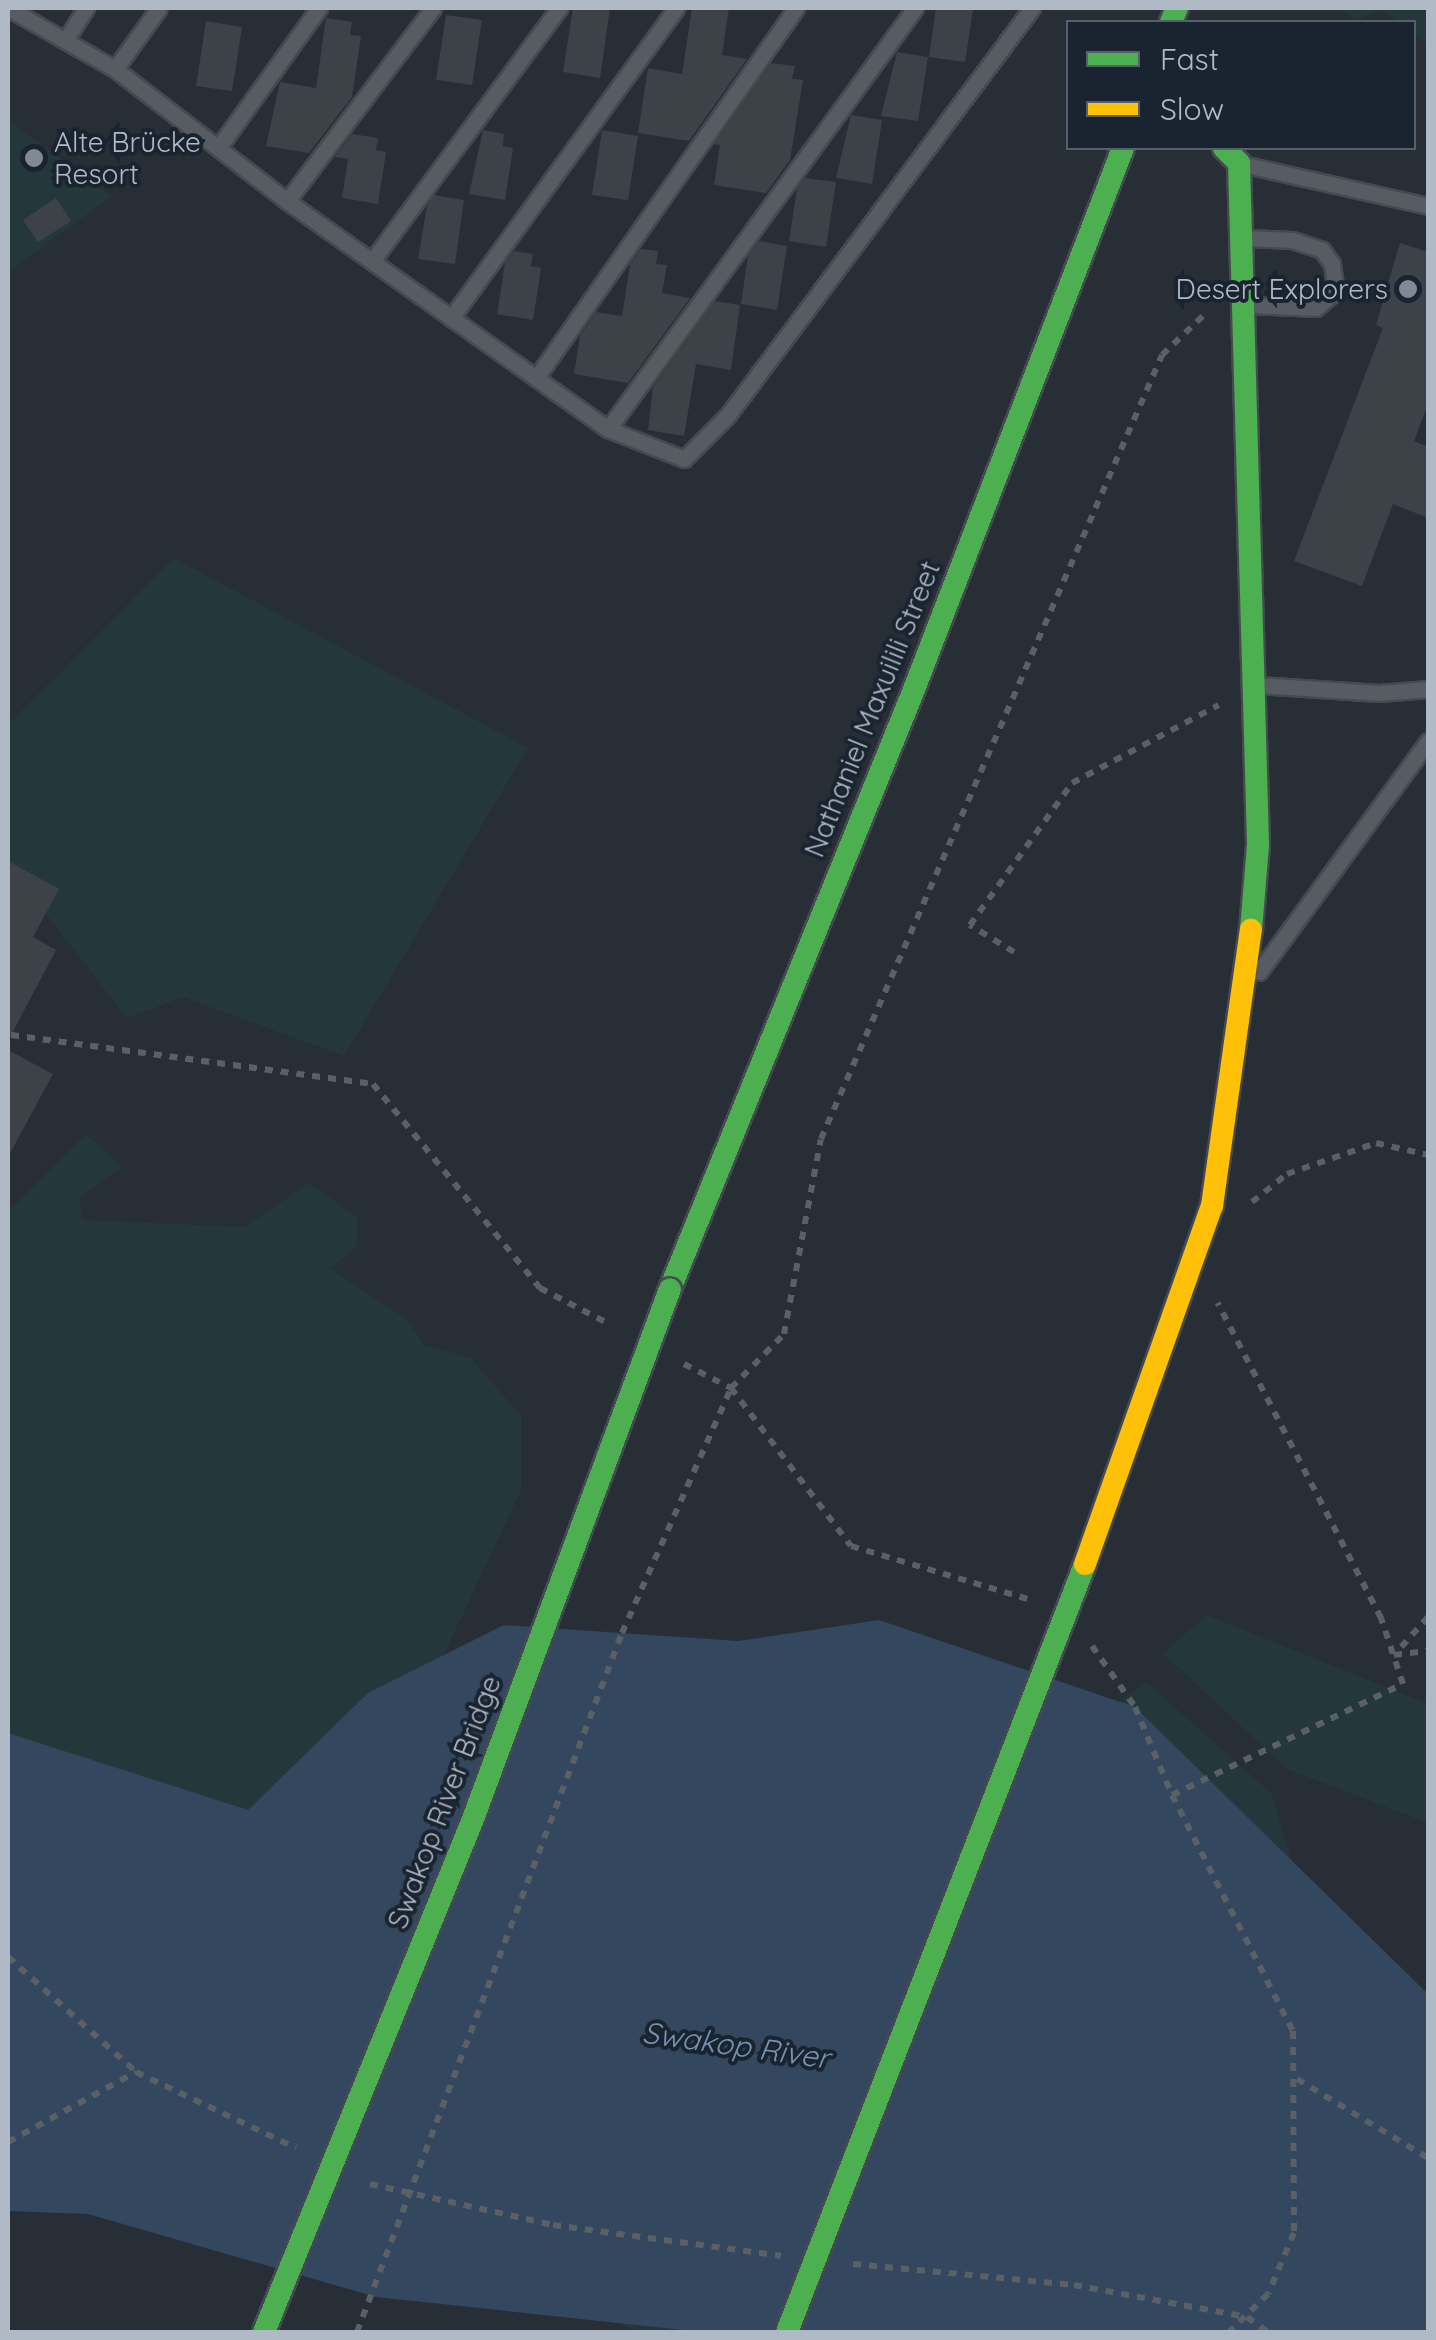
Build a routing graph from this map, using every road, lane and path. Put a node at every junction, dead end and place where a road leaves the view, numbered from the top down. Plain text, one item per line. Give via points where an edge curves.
1 (8, 8) edge
2 (86, 8) edge
3 (159, 8) edge
4 (319, 8) edge
5 (433, 8) edge
6 (560, 8) edge
7 (676, 8) edge
8 (796, 8) edge
9 (915, 8) edge
10 (1032, 8) edge
11 (66, 40) junction
12 (114, 69) junction
13 (218, 148) junction
14 (1122, 150) edge
15 (1231, 155) edge
16 (287, 202) junction
17 (1428, 206) edge
18 (1242, 238) junction
19 (372, 262) junction
20 (1244, 277) junction
21 (1245, 305) junction
22 (451, 318) junction
23 (536, 378) junction
24 (608, 429) junction
25 (1255, 685) junction
26 (1428, 688) edge
27 (1428, 740) edge
28 (1014, 952) dead end
29 (1245, 992) junction
30 (11, 1035) dead end
31 (1428, 1155) edge
32 (1247, 1212) dead end
33 (1194, 1258) junction
34 (670, 1289) joint
35 (1224, 1291) dead end
36 (1221, 1308) junction
37 (627, 1334) dead end
38 (679, 1361) dead end
39 (731, 1388) junction
40 (1067, 1611) junction
41 (1428, 1617) edge
42 (1428, 1651) edge
43 (1394, 1655) junction
44 (1172, 1794) junction
45 (8, 1957) edge
46 (136, 2072) junction
47 (1296, 2078) junction
48 (8, 2142) edge
49 (310, 2155) dead end
50 (1428, 2158) edge
51 (363, 2180) dead end
52 (414, 2196) junction
53 (816, 2261) junction
54 (1247, 2317) junction
55 (264, 2332) edge
56 (358, 2332) edge
57 (787, 2332) edge
58 (1229, 2332) edge
59 (1268, 2332) edge

1 - 11 lane
2 - 11 lane
3 - 12 lane
4 - 13 lane
5 - 16 lane
6 - 19 lane
7 - 22 lane
8 - 23 lane
9 - 24 lane
10 - 24 lane via 684,459
11 - 12 lane
12 - 13 lane
13 - 16 lane
14 - 34 main road, Nathaniel Maxuilili Street via 913,692
15 - 17 lane
15 - 18 main road
16 - 19 lane
18 - 20 main road
18 - 21 lane via 1292,240 1322,250 1336,291 1316,308
19 - 22 lane
20 - 21 main road
20 - 39 path via 1162,355 821,1139 784,1334
21 - 25 main road
22 - 23 lane
23 - 24 lane
25 - 26 lane via 1379,693
25 - 28 path via 1072,783 970,926
25 - 29 main road via 1258,845
27 - 29 lane
29 - 33 main road via 1212,1206
30 - 37 path via 374,1084 540,1288
31 - 32 path via 1376,1143 1287,1174
33 - 36 path
33 - 40 main road
34 - 55 main road, Swakop River Bridge, bridge via 473,1818
35 - 36 path
36 - 43 path via 1382,1618
38 - 39 path
39 - 40 path via 851,1546
39 - 52 path via 622,1633 476,2012
40 - 44 path via 1135,1707
40 - 53 main road
41 - 43 path
42 - 43 path
43 - 44 path via 1403,1684
44 - 47 path via 1293,2031
45 - 46 path
46 - 48 path
46 - 49 path
47 - 50 path
47 - 54 path via 1294,2233 1268,2294
51 - 52 path
52 - 53 path via 553,2225
52 - 56 path
53 - 54 path via 1074,2284
53 - 57 main road
54 - 58 path
54 - 59 path

